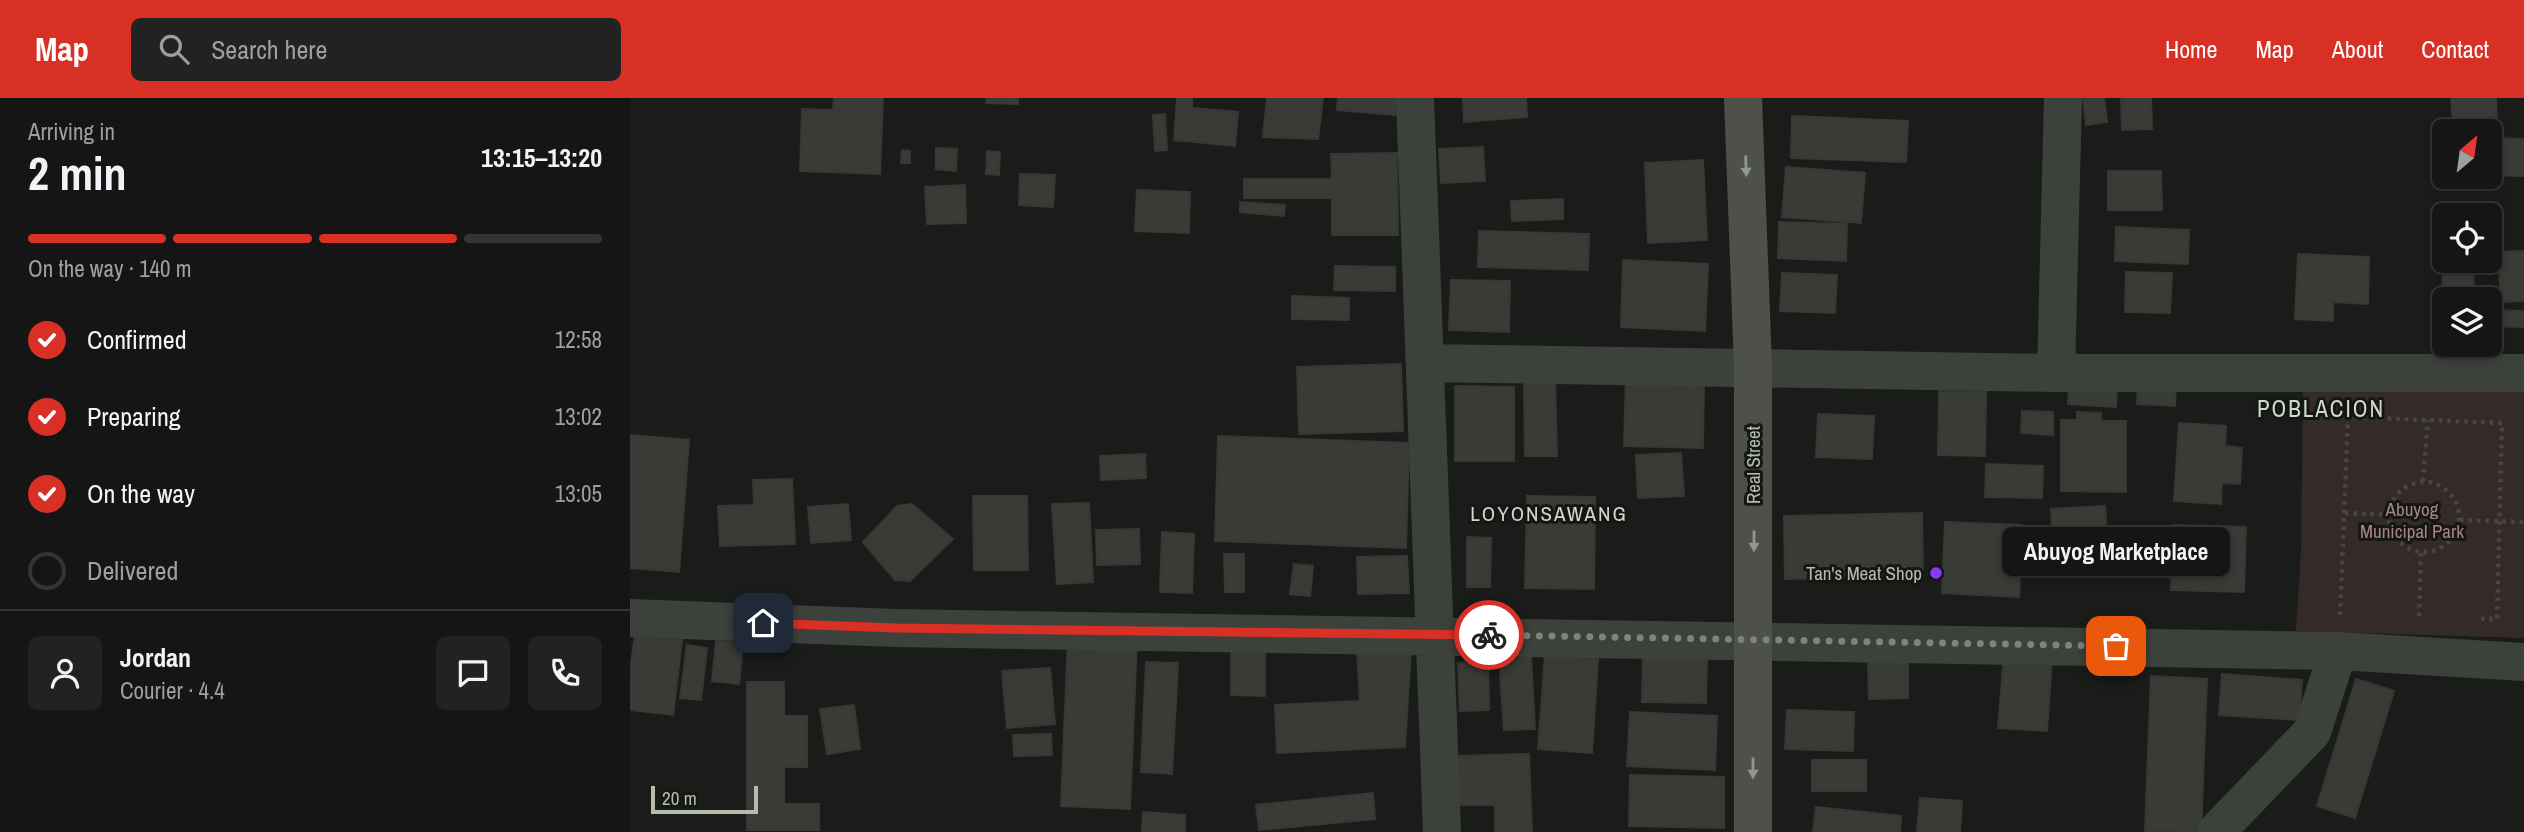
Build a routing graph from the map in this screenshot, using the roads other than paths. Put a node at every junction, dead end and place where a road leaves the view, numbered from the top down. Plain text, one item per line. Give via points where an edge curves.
1 (1415, 98) edge
2 (1743, 98) edge
3 (2063, 98) edge
4 (1425, 363) junction
5 (1753, 368) junction
6 (2056, 373) junction
7 (2524, 373) edge
8 (630, 618) edge
9 (2339, 632) junction
10 (1436, 634) junction
11 (1754, 639) junction
12 (2524, 662) edge
13 (1442, 832) edge
14 (1753, 832) edge
15 (2216, 832) edge

1 - 4 street
2 -> 5 street, Real Street
3 - 6 street
4 - 5 street
4 - 10 street
5 - 6 street
5 -> 11 street, Real Street
6 - 7 street
8 - 10 street via 896,628
9 - 11 street
9 - 12 street
9 - 15 street via 2312,732
10 - 11 street
10 - 13 street
11 -> 14 street, Real Street

